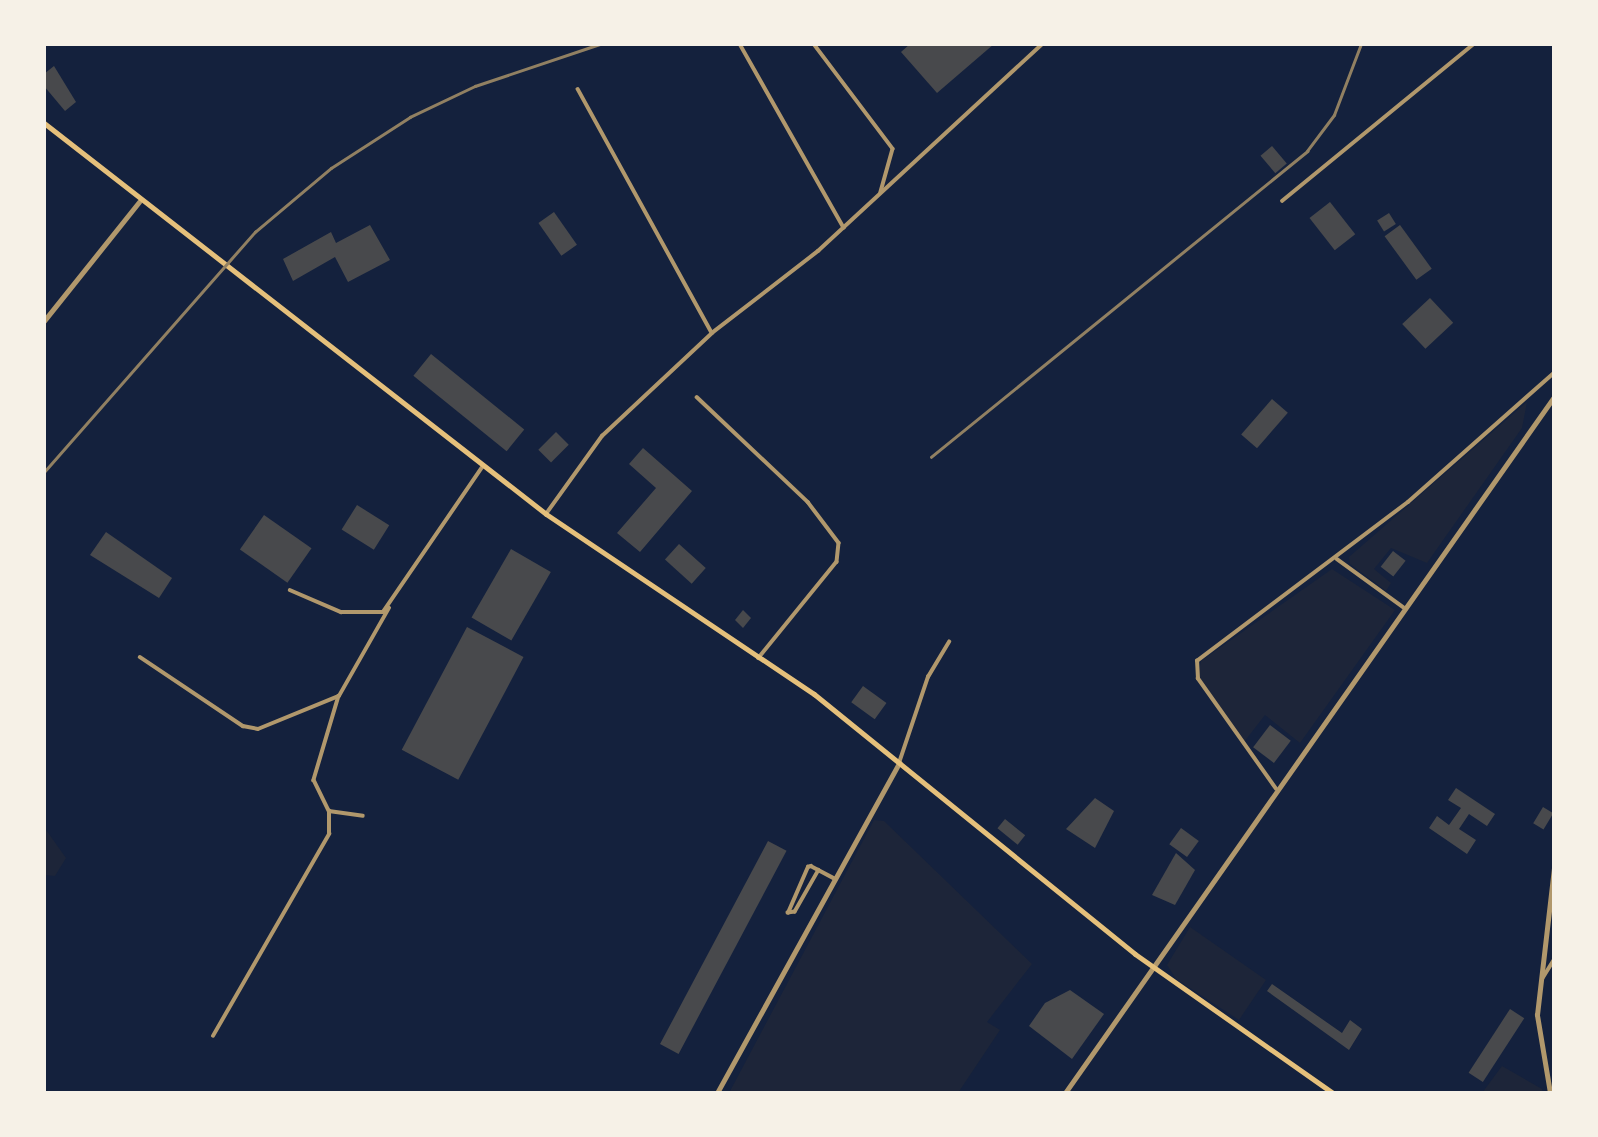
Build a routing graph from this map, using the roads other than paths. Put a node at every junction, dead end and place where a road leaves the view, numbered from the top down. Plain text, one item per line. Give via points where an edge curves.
1 (740, 44) edge
2 (814, 44) edge
3 (1042, 44) edge
4 (1474, 44) edge
5 (578, 89) dead end
6 (44, 123) edge
7 (881, 192) junction
8 (1282, 201) dead end
9 (139, 202) junction
10 (844, 228) junction
11 (44, 321) edge
12 (712, 333) junction
13 (1554, 373) edge
14 (696, 397) dead end
15 (1554, 397) edge
16 (483, 466) junction
17 (546, 514) junction
18 (1336, 559) junction
19 (290, 590) dead end
20 (1403, 607) junction
21 (389, 608) junction
22 (949, 642) dead end
23 (140, 657) dead end
24 (759, 658) junction
25 (339, 696) junction
26 (900, 763) junction
27 (1276, 789) junction
28 (329, 811) junction
29 (363, 816) dead end
30 (1554, 867) edge
31 (819, 870) junction
32 (836, 880) junction
33 (1554, 960) edge
34 (1152, 967) junction
35 (1539, 984) junction
36 (214, 1036) dead end
37 (717, 1093) edge
38 (1065, 1093) edge
39 (1333, 1093) edge
40 (1550, 1093) edge

1 - 10 street
2 - 7 street via 894,149
3 - 7 street
4 - 8 street
5 - 12 street
6 - 9 main road
7 - 10 street
9 - 11 street
9 - 16 main road
10 - 12 street
12 - 17 street via 602,436
13 - 18 street
14 - 24 street via 808,502 839,542 837,562
15 - 20 street
16 - 17 main road
16 - 21 street
17 - 24 main road
18 - 20 street
18 - 27 street via 1201,655 1194,668
19 - 21 street via 341,612 379,614
20 - 27 street
21 - 25 street
22 - 26 street via 928,677
23 - 25 street via 250,728
24 - 26 main road
25 - 28 street via 315,772
26 - 32 street
26 - 34 main road
27 - 34 street
28 - 29 street
28 - 36 street via 329,834
30 - 35 street
31 - 31 street via 808,868 788,913 796,912
31 - 32 street
32 - 37 street
33 - 35 street
34 - 38 street
34 - 39 main road
35 - 40 street

